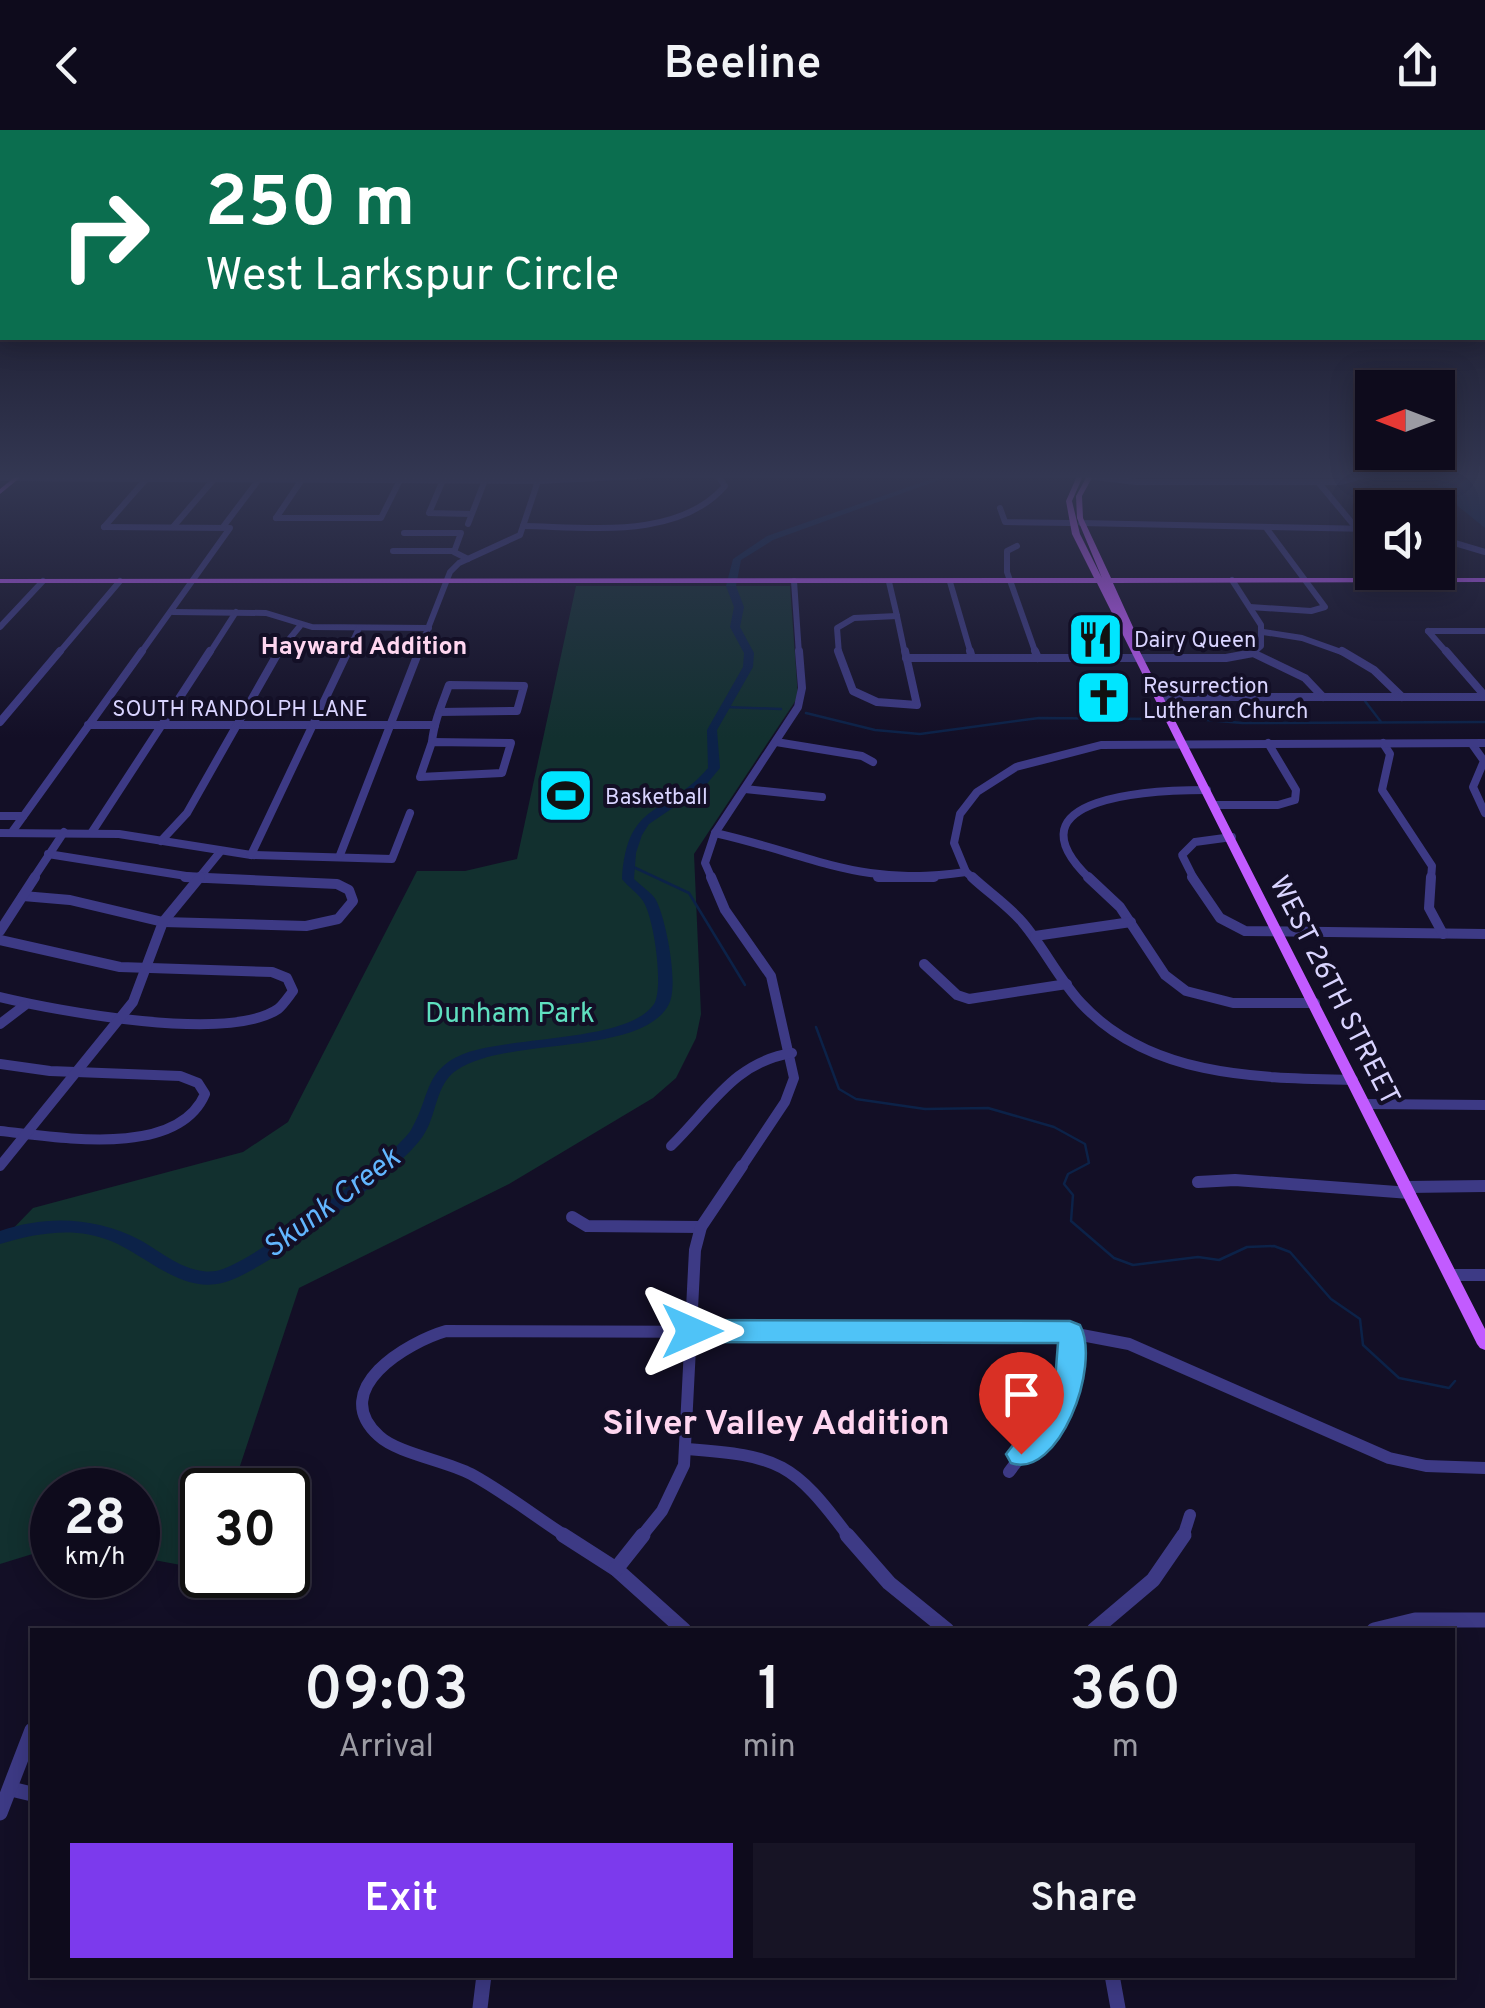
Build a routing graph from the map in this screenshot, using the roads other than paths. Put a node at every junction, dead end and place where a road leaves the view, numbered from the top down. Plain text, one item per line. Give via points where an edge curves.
1 (205, 564) edge
2 (459, 564) edge
3 (1008, 564) edge
4 (1095, 564) edge
5 (1098, 564) edge
6 (1293, 564) edge
7 (1355, 578) edge
8 (1455, 579) edge
9 (1232, 580) junction
10 (1306, 580) junction
11 (0, 581) edge
12 (43, 581) junction
13 (120, 581) junction
14 (195, 581) junction
15 (446, 581) junction
16 (1010, 581) junction
17 (1103, 581) junction
18 (1484, 581) edge
19 (794, 582) junction
20 (889, 582) junction
21 (950, 582) junction
22 (1250, 607) junction
23 (1321, 610) junction
24 (173, 612) junction
25 (236, 612) junction
26 (1334, 615) dead end
27 (897, 616) junction
28 (300, 626) junction
29 (0, 627) edge
30 (360, 628) junction
31 (429, 628) junction
32 (1485, 631) edge
33 (1263, 632) junction
34 (1252, 652) junction
35 (906, 658) junction
36 (972, 658) junction
37 (1038, 658) junction
38 (1141, 658) junction
39 (1485, 696) edge
40 (1160, 697) junction
41 (1323, 697) junction
42 (1402, 697) junction
43 (440, 712) junction
44 (0, 722) edge
45 (236, 725) junction
46 (313, 725) junction
47 (391, 725) junction
48 (434, 725) junction
49 (88, 726) junction
50 (162, 726) junction
51 (432, 742) junction
52 (776, 742) junction
53 (1185, 744) junction
54 (1268, 744) junction
55 (1383, 744) junction
56 (1472, 744) junction
57 (1485, 744) edge
58 (873, 762) dead end
59 (745, 789) junction
60 (1208, 790) junction
61 (822, 798) dead end
62 (1215, 805) junction
63 (1485, 813) edge
64 (410, 814) dead end
65 (0, 816) edge
66 (23, 816) junction
67 (12, 832) junction
68 (64, 832) junction
69 (92, 832) junction
70 (0, 833) edge
71 (715, 833) junction
72 (1232, 838) junction
73 (161, 841) junction
74 (220, 852) junction
75 (48, 854) junction
76 (250, 855) junction
77 (340, 855) junction
78 (966, 872) junction
79 (194, 879) junction
80 (23, 896) junction
81 (163, 922) junction
82 (1131, 922) junction
83 (0, 931) edge
84 (1280, 934) junction
85 (1443, 934) junction
86 (1485, 934) edge
87 (1035, 936) junction
88 (0, 940) edge
89 (924, 964) dead end
90 (147, 968) junction
91 (1068, 984) junction
92 (0, 997) edge
93 (1315, 1003) junction
94 (25, 1004) junction
95 (119, 1018) junction
96 (0, 1024) edge
97 (792, 1053) junction
98 (0, 1064) edge
99 (71, 1073) junction
100 (1352, 1080) junction
101 (1365, 1104) junction
102 (1485, 1105) edge
103 (0, 1131) edge
104 (25, 1133) junction
105 (671, 1146) dead end
106 (0, 1166) edge
107 (1198, 1182) dead end
108 (1485, 1186) edge
109 (1408, 1190) junction
110 (572, 1217) dead end
111 (701, 1227) junction
112 (1485, 1275) edge
113 (1451, 1276) junction
114 (692, 1331) junction
115 (1070, 1332) junction
116 (1485, 1344) edge
117 (687, 1449) junction
118 (1485, 1468) edge
119 (1009, 1472) dead end
120 (1190, 1515) dead end
121 (616, 1569) junction
122 (1485, 1620) edge
123 (682, 1628) edge
124 (945, 1628) edge
125 (1097, 1628) edge
126 (1382, 1628) edge
127 (30, 1736) edge
128 (11, 1789) junction
129 (30, 1794) edge
130 (0, 1813) edge
131 (484, 1978) edge
132 (1113, 1978) edge
133 (480, 2008) edge
134 (1118, 2008) edge

1 - 14 street
2 - 15 street
3 - 16 street
4 - 17 main road, WEST 26TH STREET
5 - 17 main road, WEST 26TH STREET
6 - 10 street
7 - 10 main road
8 - 18 main road
9 - 10 main road
9 - 17 main road
9 - 22 street
10 - 23 street via 1325,605
11 - 12 main road
12 - 13 main road
12 - 29 street
13 - 14 main road
13 - 44 street
14 - 15 main road
14 - 24 street
15 - 19 main road
15 - 31 street
16 - 17 main road
16 - 21 main road
16 - 37 street
17 - 38 main road, WEST 26TH STREET
19 - 20 main road
19 - 52 street via 802,697
20 - 21 main road
20 - 27 street
21 - 36 street
22 - 23 street
22 - 33 street
23 - 26 street
24 - 25 street
24 - 49 street
25 - 28 street via 269,613
25 - 50 street
27 - 35 street
27 - 35 street via 854,618 837,628 843,681 866,699 916,704
28 - 30 street
28 - 45 street via 286,638
30 - 31 street
30 - 46 street
31 - 47 street
32 - 39 street via 1428,631
33 - 34 street
33 - 42 street via 1365,661
34 - 38 street
34 - 41 street via 1305,678
35 - 36 street
36 - 37 street
37 - 38 street
38 - 40 main road, WEST 26TH STREET
39 - 42 street
40 - 41 street
40 - 53 main road, WEST 26TH STREET
41 - 42 street
43 - 43 street via 449,685 524,686 517,712
43 - 48 street
45 - 46 street, SOUTH RANDOLPH LANE
45 - 50 street, SOUTH RANDOLPH LANE
45 - 73 street via 187,813
46 - 47 street, SOUTH RANDOLPH LANE
46 - 76 street
47 - 48 street, SOUTH RANDOLPH LANE
47 - 77 street
48 - 51 street
49 - 50 street, SOUTH RANDOLPH LANE
49 - 66 street
50 - 69 street
51 - 51 street via 420,777 502,773 511,743
52 - 58 street
52 - 59 street
53 - 54 street
53 - 60 main road, WEST 26TH STREET
53 - 78 street via 1082,748 1006,772 960,814 954,843
54 - 55 street
54 - 62 street via 1296,798
55 - 56 street
55 - 85 street via 1390,754 1382,790 1432,866 1429,908
56 - 57 street
56 - 63 street via 1484,758 1474,787
59 - 61 street
59 - 71 street
60 - 62 main road, WEST 26TH STREET
60 - 82 street via 1110,796 1070,821 1064,840 1074,861
62 - 72 main road, WEST 26TH STREET
64 - 77 street via 392,859
65 - 66 street
66 - 67 street
67 - 68 street
67 - 70 street
68 - 69 street
68 - 75 street
69 - 73 street
71 - 78 street via 768,844 865,879 917,881
71 - 97 street via 707,875 771,976
72 - 84 main road, WEST 26TH STREET
72 - 84 street via 1190,844 1183,864 1224,922
73 - 74 street
74 - 76 street
74 - 79 street
75 - 79 street
75 - 80 street
76 - 77 street
78 - 87 street
79 - 81 street
79 - 81 street via 327,883 346,888 353,901 343,915 313,925
80 - 81 street
80 - 83 street
81 - 90 street
82 - 87 street
82 - 93 street via 1166,976 1193,994 1220,1002
84 - 85 street
84 - 93 main road, WEST 26TH STREET
85 - 86 street
87 - 91 street
88 - 90 street
89 - 91 street via 970,999
90 - 95 street
90 - 95 street via 272,972 291,982 291,998 277,1012 244,1022
91 - 100 street via 1116,1031 1184,1064 1260,1078
92 - 94 street
93 - 100 main road, WEST 26TH STREET
94 - 95 street
94 - 96 street
95 - 99 street
97 - 105 street via 740,1068
97 - 111 street via 789,1096
98 - 99 street
99 - 104 street
99 - 104 street via 187,1078 202,1086 202,1108 178,1130 150,1137
100 - 101 main road, WEST 26TH STREET
101 - 102 street
101 - 109 main road, WEST 26TH STREET
103 - 104 street
104 - 106 street
107 - 109 street
108 - 109 street
109 - 113 main road, WEST 26TH STREET
110 - 111 street via 587,1226
111 - 114 street
112 - 113 street
113 - 116 main road, WEST 26TH STREET
114 - 115 street
114 - 117 street
114 - 121 street via 446,1331 392,1352 368,1383 364,1409 380,1437 470,1474
115 - 118 street via 1147,1351 1389,1458
115 - 119 street via 1074,1368 1068,1395
117 - 121 street via 662,1511
117 - 124 street via 745,1452 803,1476 880,1574
120 - 125 street via 1177,1549
121 - 123 street
122 - 126 street via 1415,1620
127 - 128 street
128 - 129 street
128 - 130 street
131 - 133 street
132 - 134 street

